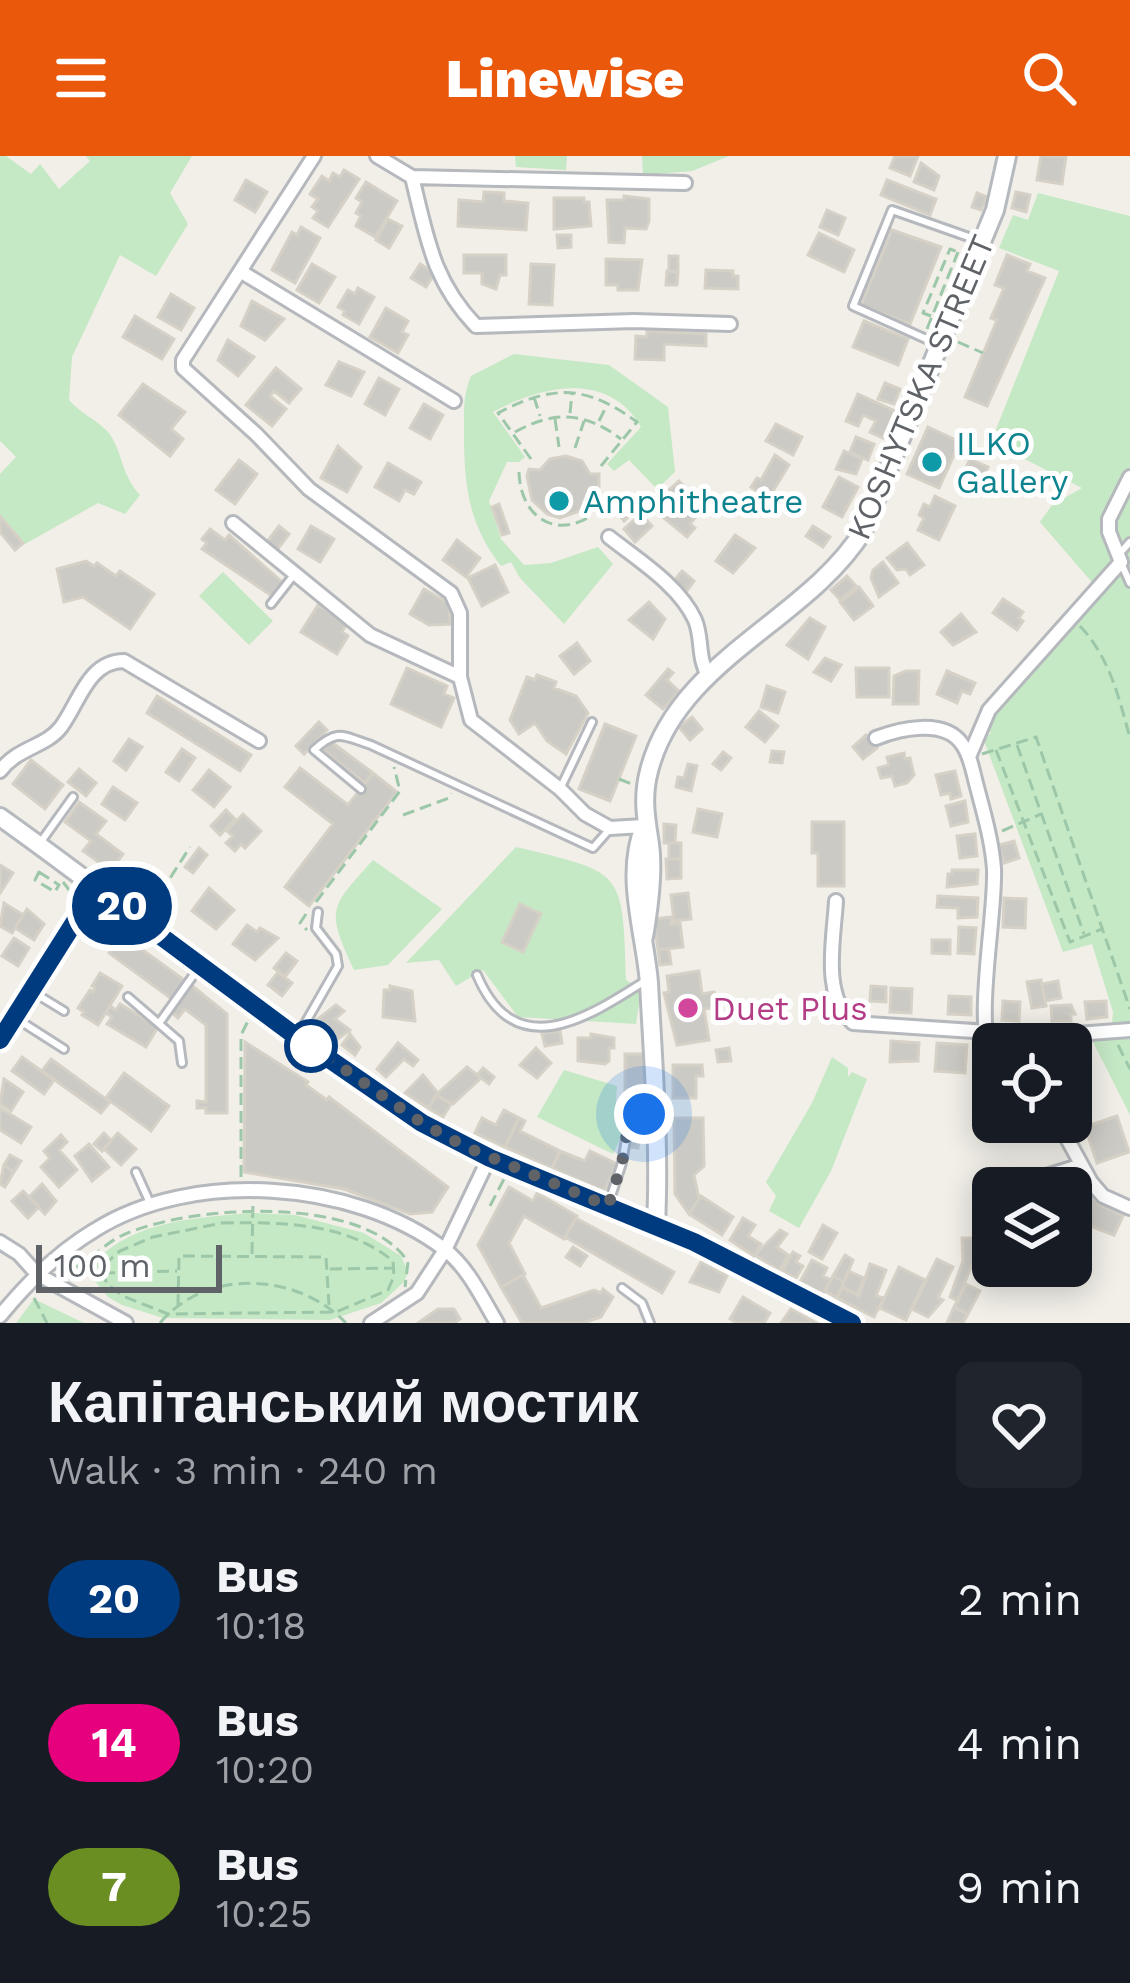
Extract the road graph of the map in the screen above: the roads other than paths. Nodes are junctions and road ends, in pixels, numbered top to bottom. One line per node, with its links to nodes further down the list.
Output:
1 (314, 156): 7 (street)
2 (377, 156): 4 (street)
3 (1007, 156): 6 (main road, KOSHYTSKA STREET)
4 (412, 177): 5 (street); 8 (street)
5 (685, 183)
6 (982, 242): 9 (main road, KOSHYTSKA STREET); 9 (lane)
7 (241, 272): 10 (street); 18 (street)
8 (730, 324)
9 (941, 340): 19 (main road, KOSHYTSKA STREET)
10 (454, 401)
11 (1130, 477): 14 (street)
12 (233, 524): 15 (street)
13 (609, 537): 19 (street)
14 (1124, 553): 16 (lane); 23 (street)
15 (295, 574): 17 (lane); 18 (street)
16 (1130, 583)
17 (271, 604)
18 (460, 677): 26 (street)
19 (709, 677): 29 (main road, KOSHYTSKA STREET)
20 (592, 722): 26 (lane)
21 (876, 738): 23 (street)
22 (259, 741): 24 (street)
23 (969, 758): 43 (street)
24 (0, 771)
25 (361, 789): 30 (lane)
26 (560, 789): 30 (street)
27 (73, 797): 31 (lane)
28 (0, 817): 31 (main road)
29 (644, 826): 30 (street); 37 (main road, KOSHYTSKA STREET)
30 (610, 828)
31 (39, 845): 32 (main road)
32 (96, 888): 35 (main road); 38 (main road)
33 (836, 901): 45 (street)
34 (318, 912): 47 (lane)
35 (201, 964): 42 (lane); 47 (main road)
36 (477, 975): 37 (lane)
37 (648, 979): 51 (main road, KOSHYTSKA STREET)
38 (30, 990): 40 (lane); 41 (main road)
39 (128, 997): 42 (lane)
40 (64, 1011)
41 (14, 1017): 48 (main road); 49 (lane)
42 (160, 1022): 50 (lane)
43 (987, 1023)
44 (1130, 1030): 46 (street)
45 (972, 1033)
46 (1092, 1033)
47 (297, 1036): 53 (main road)
48 (0, 1040)
49 (64, 1049)
50 (182, 1063)
51 (653, 1113): 58 (lane); 60 (main road, KOSHYTSKA STREET)
52 (1069, 1143): 54 (street)
53 (490, 1158): 58 (main road); 62 (street)
54 (1079, 1163): 55 (lane); 59 (street)
55 (1066, 1167)
56 (136, 1172): 57 (lane)
57 (151, 1206): 62 (street); 63 (street)
58 (608, 1206): 60 (main road)
59 (1130, 1208)
60 (656, 1224): 70 (main road)
61 (0, 1242): 63 (street)
62 (446, 1250): 67 (street); 68 (street)
63 (37, 1274): 65 (street); 66 (street)
64 (622, 1288): 69 (lane)
65 (0, 1316)
66 (126, 1323)
67 (371, 1323)
68 (497, 1323)
69 (650, 1323)
70 (852, 1323)

